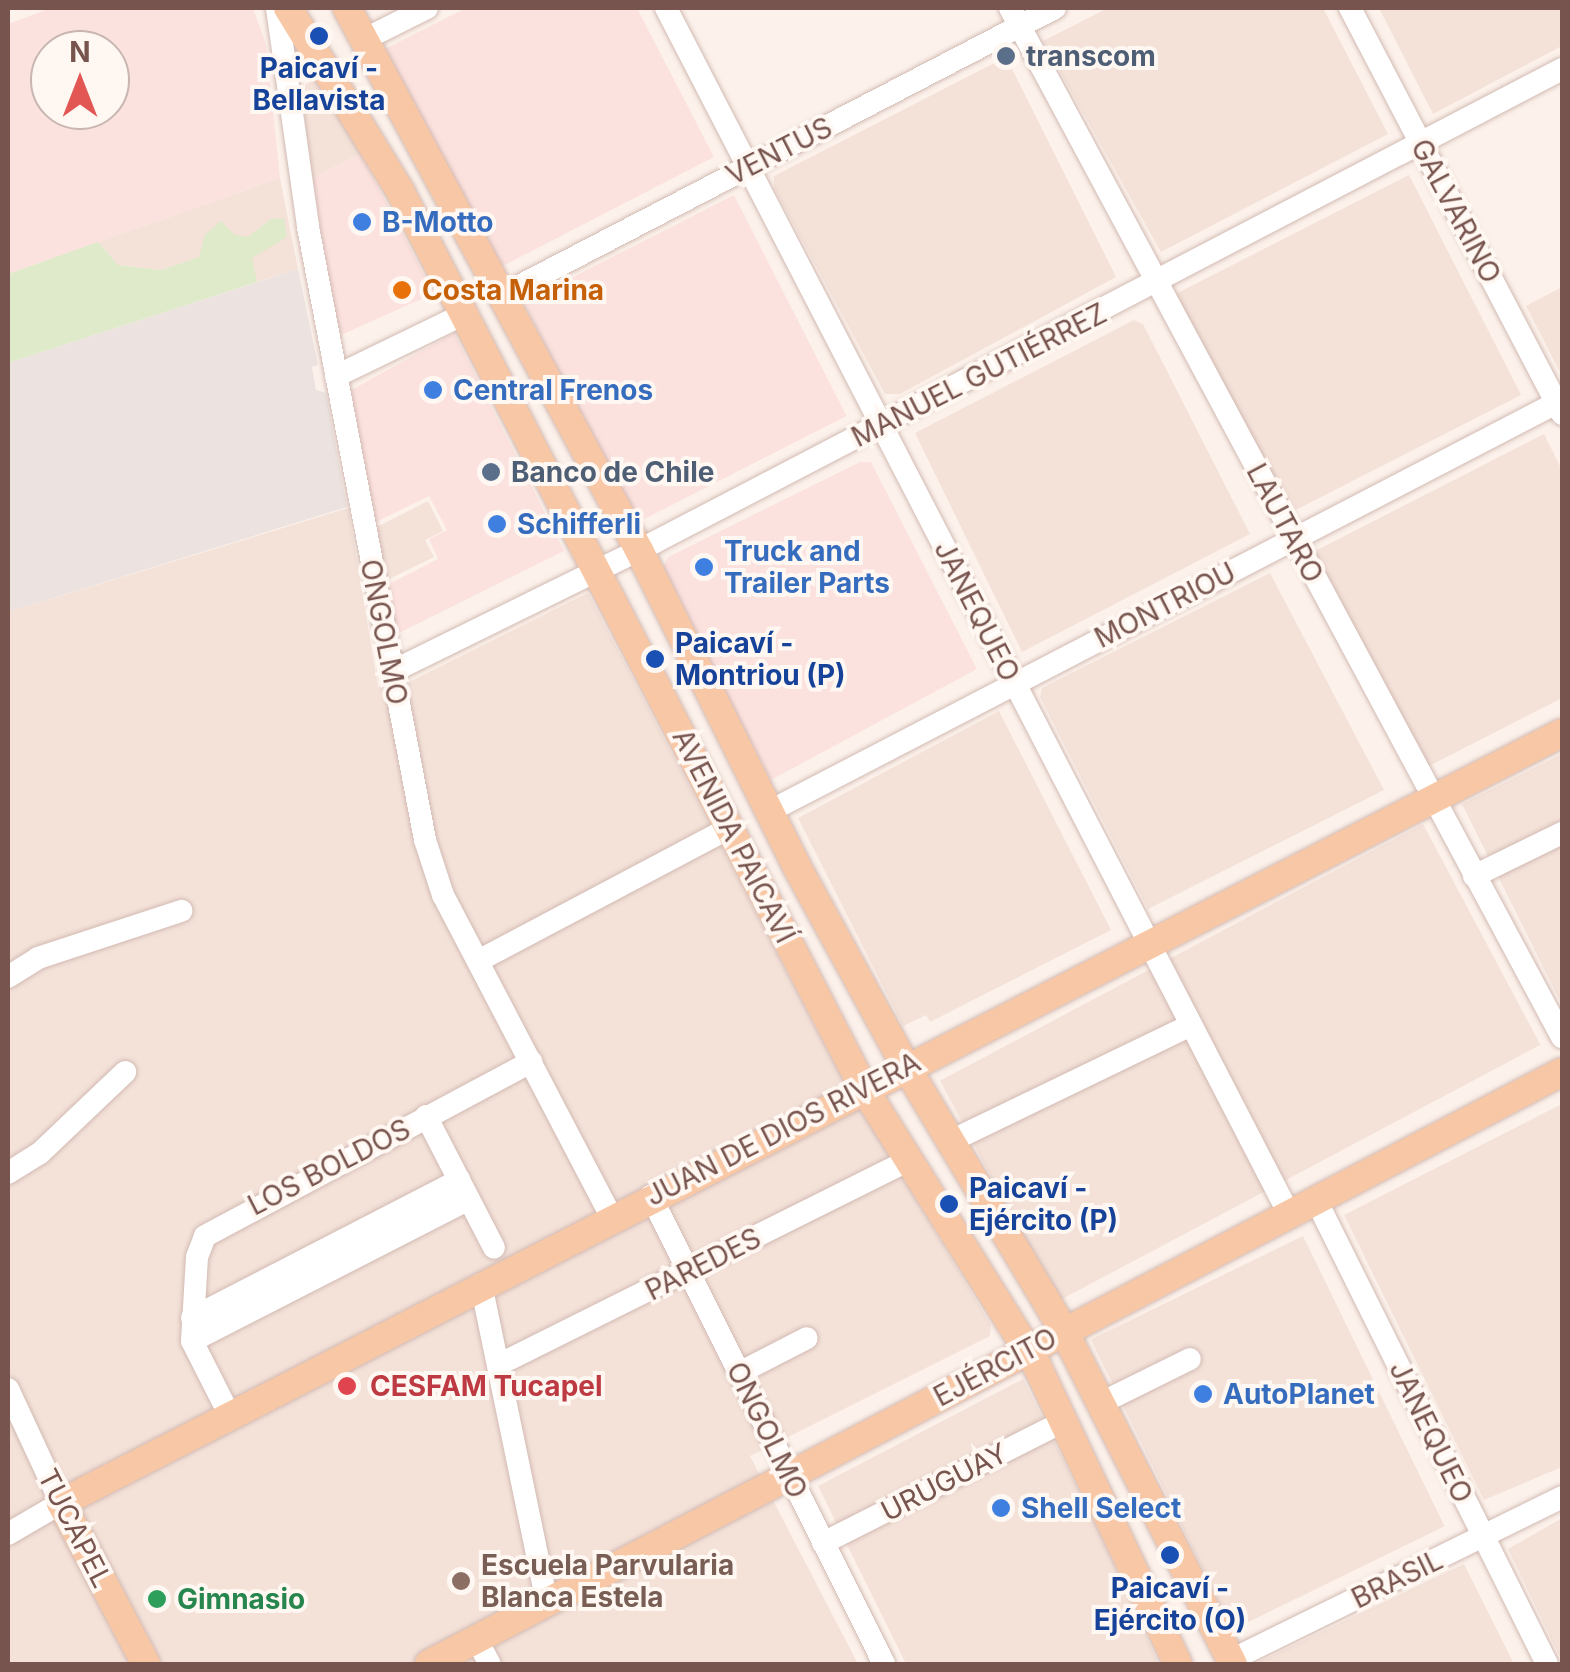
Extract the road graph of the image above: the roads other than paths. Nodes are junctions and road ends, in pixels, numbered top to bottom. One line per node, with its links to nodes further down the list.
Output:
1 (277, 8): 16 (street, ONGOLMO)
2 (288, 8): 15 (main road, AVENIDA PAICAVÍ)
3 (347, 8): 9 (main road, AVENIDA PAICAVÍ)
4 (427, 8): 9 (street)
5 (666, 8): 12 (street, JANEQUEO)
6 (1056, 8): 8 (street, VENTUS)
7 (1350, 8): 11 (street, GALVARINO)
8 (1014, 17): 12 (street, VENTUS); 13 (street, LAUTARO)
9 (367, 38): 14 (main road, AVENIDA PAICAVÍ)
10 (1562, 69): 11 (street, MANUEL GUTIÉRREZ)
11 (1421, 144): 13 (street, MANUEL GUTIÉRREZ); 17 (street, GALVARINO)
12 (748, 167): 14 (street, VENTUS); 18 (street, JANEQUEO)
13 (1157, 284): 18 (street, MANUEL GUTIÉRREZ); 19 (street, LAUTARO)
14 (502, 295): 20 (main road, AVENIDA PAICAVÍ)
15 (464, 314): 16 (street); 21 (main road, AVENIDA PAICAVÍ)
16 (336, 376): 22 (street, ONGOLMO)
17 (1561, 405): 19 (street, MONTRIOU)
18 (881, 426): 20 (street, MANUEL GUTIÉRREZ); 23 (street, JANEQUEO)
19 (1293, 539): 23 (street, MONTRIOU); 25 (street, LAUTARO)
20 (639, 550): 21 (street, MANUEL GUTIÉRREZ); 26 (main road, AVENIDA PAICAVÍ)
21 (595, 572): 22 (street, MANUEL GUTIÉRREZ); 27 (main road, AVENIDA PAICAVÍ)
22 (391, 672): 32 (street, ONGOLMO)
23 (1014, 682): 26 (street, MONTRIOU); 31 (street, JANEQUEO)
24 (1562, 734): 25 (main road, JUAN DE DIOS RIVERA)
25 (1432, 799): 29 (street, LAUTARO); 31 (main road, JUAN DE DIOS RIVERA)
26 (768, 812): 37 (main road, AVENIDA PAICAVÍ)
27 (731, 827): 32 (street); 40 (main road, AVENIDA PAICAVÍ)
28 (1562, 832): 29 (street)
29 (1474, 876): 35 (street, LAUTARO)
30 (181, 911): 33 (street)
31 (1148, 943): 34 (street, JANEQUEO); 37 (main road, JUAN DE DIOS RIVERA)
32 (478, 961): 36 (street, ONGOLMO)
33 (8, 977)
34 (1191, 1025): 42 (street); 48 (street, JANEQUEO)
35 (1562, 1037)
36 (530, 1062): 41 (street, LOS BOLDOS); 49 (street, ONGOLMO)
37 (905, 1066): 40 (main road, JUAN DE DIOS RIVERA); 42 (main road, AVENIDA PAICAVÍ)
38 (125, 1072): 44 (street)
39 (1562, 1072): 47 (main road, EJÉRCITO)
40 (863, 1087): 43 (main road, AVENIDA PAICAVÍ); 46 (main road, JUAN DE DIOS RIVERA)
41 (426, 1116): 45 (street); 53 (street, LOS BOLDOS)
42 (953, 1140): 54 (main road, AVENIDA PAICAVÍ)
43 (908, 1161): 51 (street, PAREDES); 56 (main road, AVENIDA PAICAVÍ)
44 (8, 1173)
45 (464, 1189): 50 (street); 53 (street)
46 (651, 1196): 49 (main road, JUAN DE DIOS RIVERA); 51 (street, ONGOLMO)
47 (1316, 1200): 48 (main road, EJÉRCITO); 68 (street, JANEQUEO)
48 (1289, 1214): 54 (main road, EJÉRCITO)
49 (611, 1217): 52 (main road, JUAN DE DIOS RIVERA)
50 (494, 1248)
51 (688, 1272): 58 (street, PAREDES); 59 (street, ONGOLMO)
52 (481, 1284): 58 (street); 62 (main road, JUAN DE DIOS RIVERA)
53 (192, 1330): 62 (street)
54 (1064, 1331): 56 (main road, EJÉRCITO); 61 (main road, AVENIDA PAICAVÍ)
55 (808, 1338): 59 (street)
56 (1028, 1350): 63 (main road, AVENIDA PAICAVÍ); 64 (main road, EJÉRCITO)
57 (1190, 1359): 61 (street)
58 (498, 1365): 70 (street)
59 (738, 1373): 64 (street, ONGOLMO)
60 (8, 1389): 66 (street, TUCAPEL)
61 (1101, 1403): 72 (main road, AVENIDA PAICAVÍ)
62 (230, 1416): 66 (main road, JUAN DE DIOS RIVERA)
63 (1064, 1421): 69 (street, URUGUAY); 76 (main road, AVENIDA PAICAVÍ)
64 (790, 1475): 69 (street, ONGOLMO); 70 (main road, EJÉRCITO)
65 (1562, 1497): 68 (street, BRASIL)
66 (61, 1503): 67 (street, JUAN DE DIOS RIVERA); 73 (main road, TUCAPEL)
67 (8, 1534)
68 (1483, 1536): 72 (street, BRASIL); 77 (street, JANEQUEO)
69 (824, 1543): 75 (street, ONGOLMO)
70 (547, 1603): 71 (main road, EJÉRCITO)
71 (483, 1652): 74 (main road, EJÉRCITO)
72 (1239, 1661)
73 (146, 1664)
74 (429, 1664)
75 (884, 1664)
76 (1178, 1664)
77 (1546, 1664)

